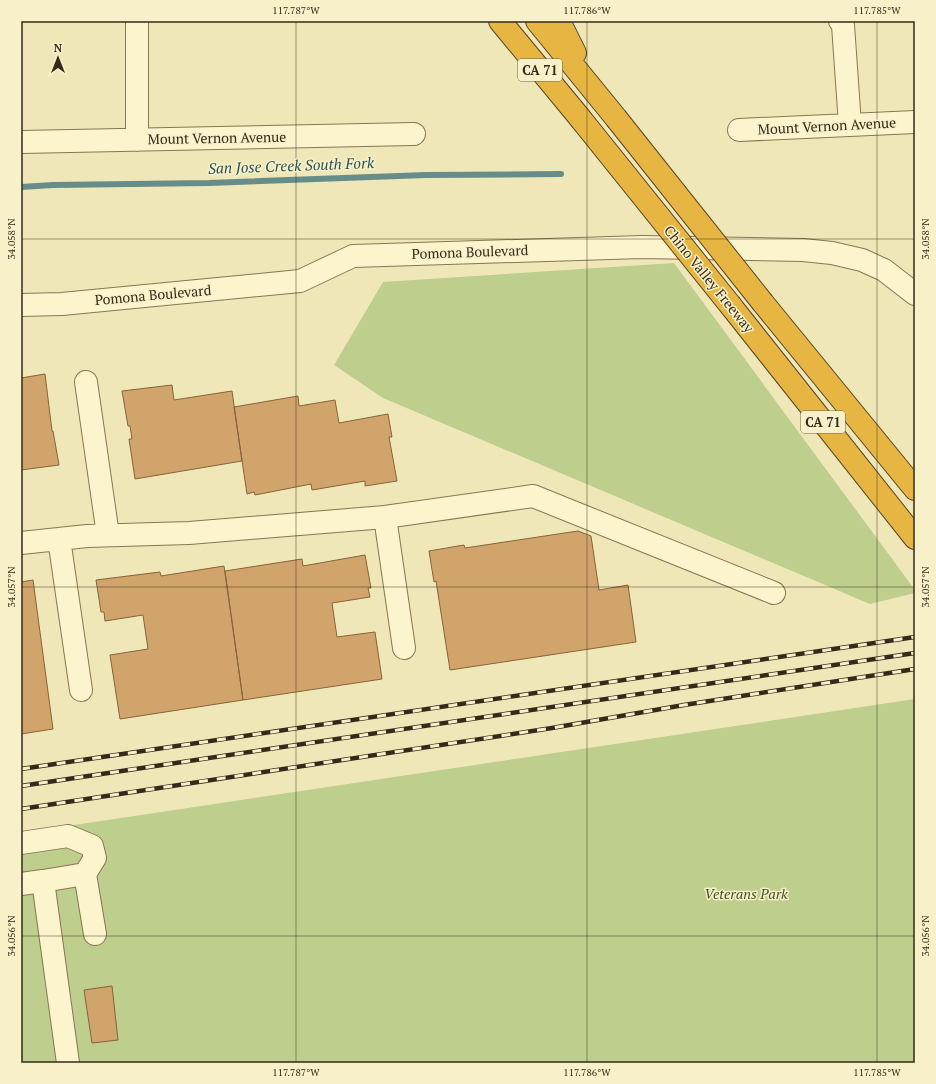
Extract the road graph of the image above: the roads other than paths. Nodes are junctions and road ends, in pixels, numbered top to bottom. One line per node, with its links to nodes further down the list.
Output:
1 (137, 21): 11 (street)
2 (500, 21): 19 (highway, Chino Valley Freeway / CA 71, bridge)
3 (537, 21): 6 (highway, Chino Valley Freeway / CA 71)
4 (559, 21): 6 (highway)
5 (840, 21): 8 (street)
6 (592, 86): 16 (highway, Chino Valley Freeway / CA 71, bridge)
7 (915, 122): 8 (street, Mount Vernon Avenue)
8 (850, 125): 9 (street, Mount Vernon Avenue)
9 (739, 130)
10 (414, 134): 11 (street, Mount Vernon Avenue)
11 (138, 140): 12 (street, Mount Vernon Avenue)
12 (21, 142)
13 (915, 294): 14 (street, Pomona Boulevard)
14 (21, 305)
15 (86, 382): 18 (street)
16 (915, 489)
17 (385, 516): 18 (street); 22 (street); 23 (street)
18 (108, 535): 20 (street)
19 (915, 538)
20 (59, 539): 21 (street); 24 (street)
21 (21, 543)
22 (774, 593)
23 (404, 648)
24 (81, 690)
25 (21, 843): 26 (street)
26 (85, 874): 27 (street); 29 (street)
27 (43, 881): 28 (street); 30 (street)
28 (21, 884)
29 (95, 934)
30 (68, 1063)

